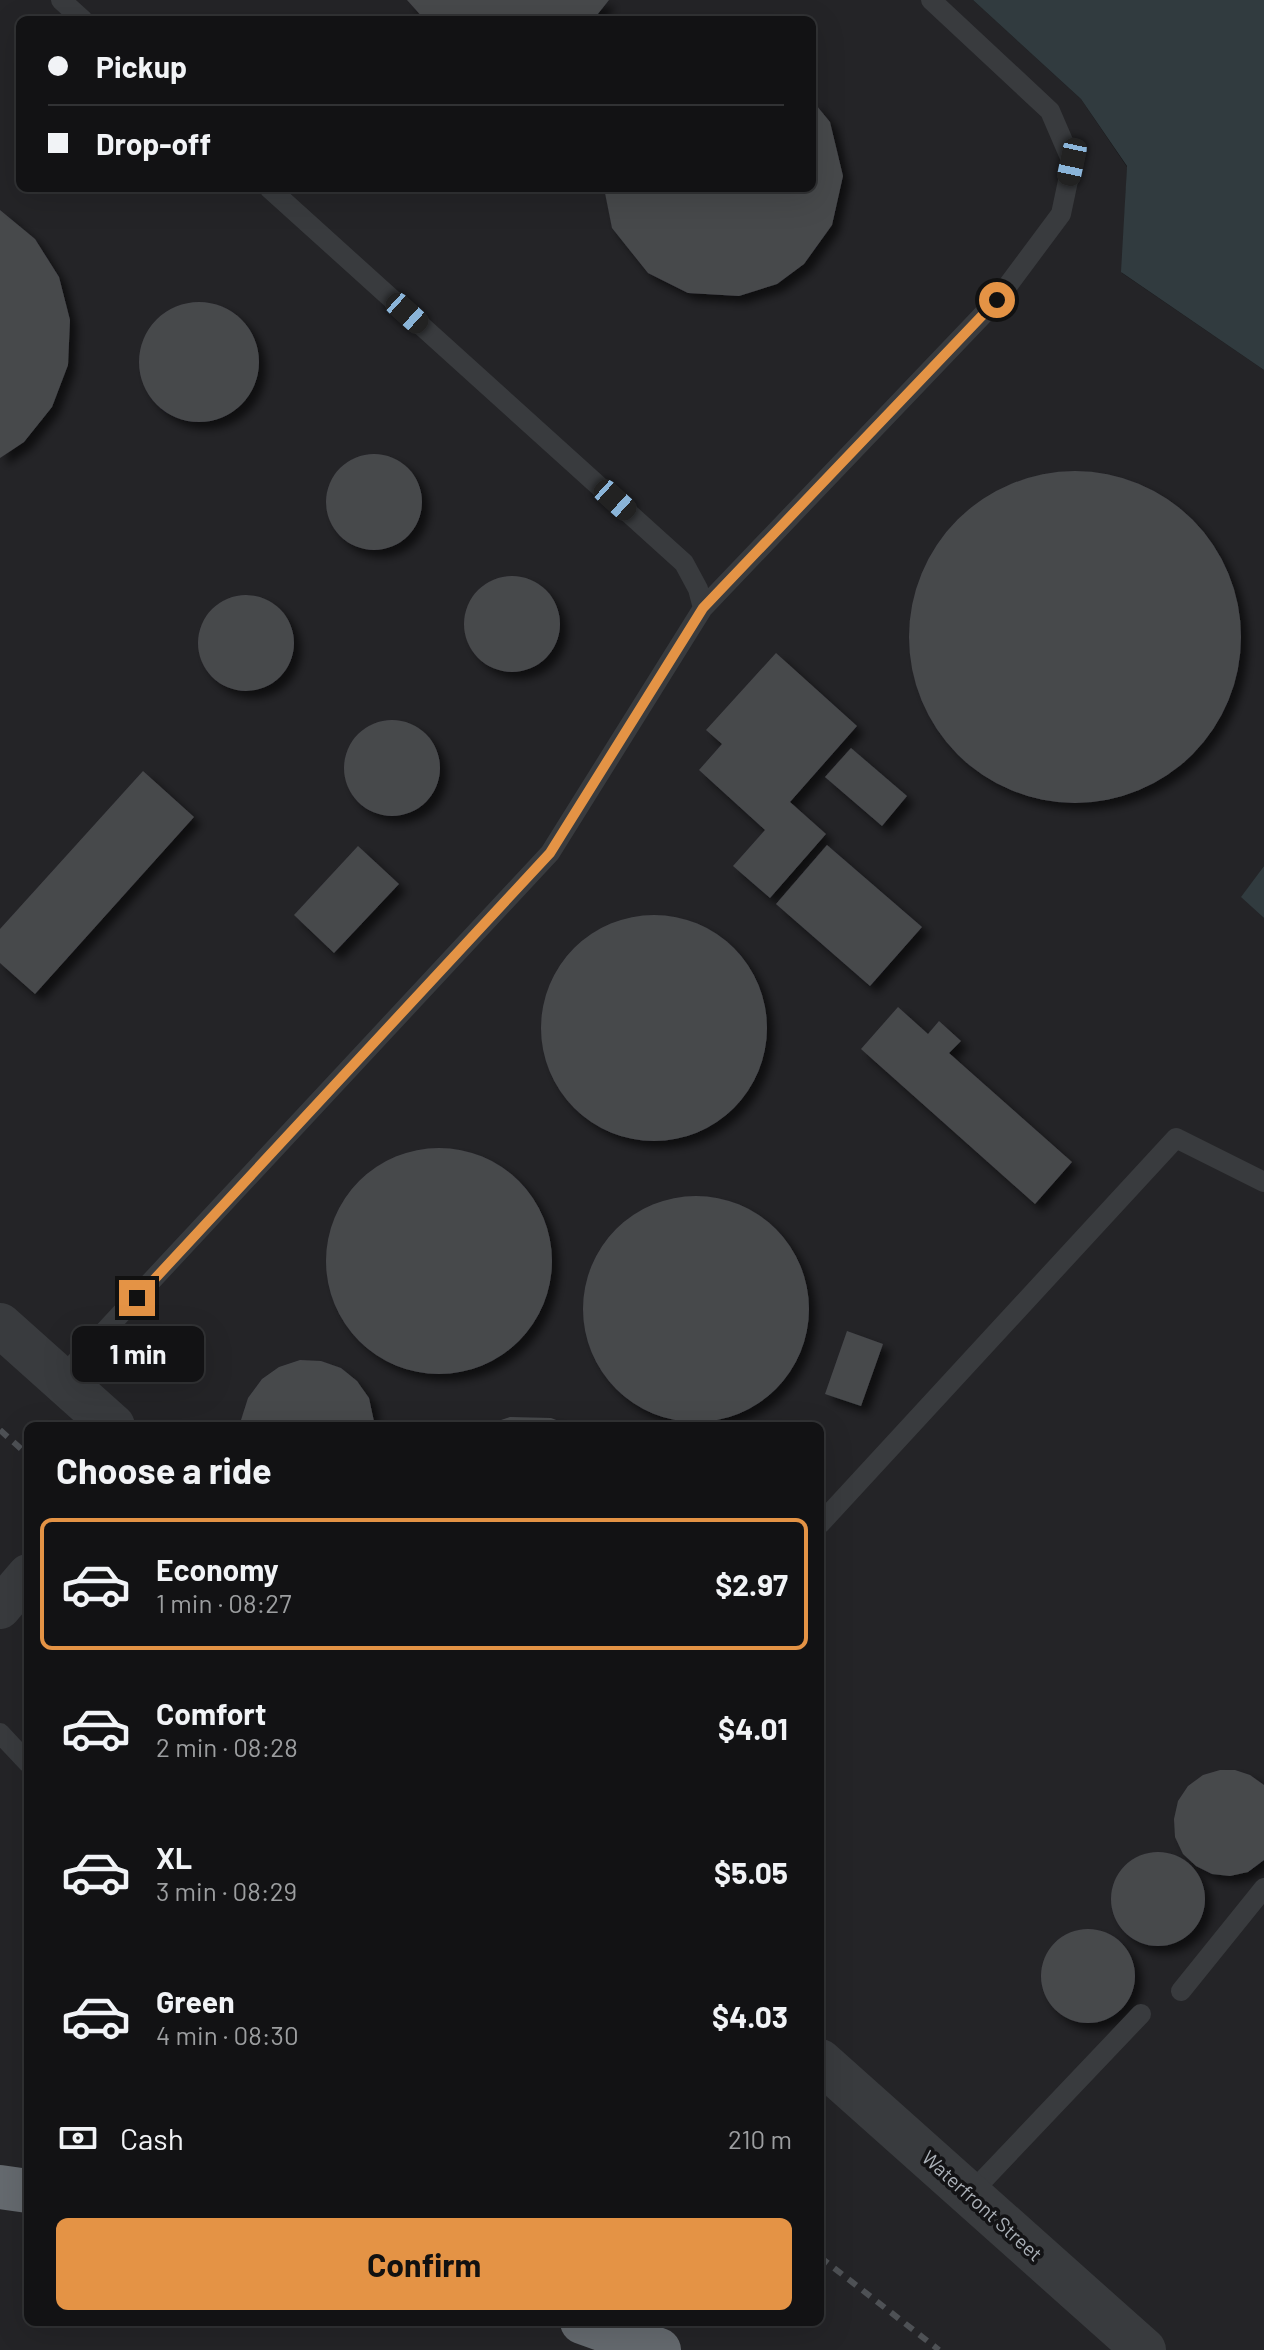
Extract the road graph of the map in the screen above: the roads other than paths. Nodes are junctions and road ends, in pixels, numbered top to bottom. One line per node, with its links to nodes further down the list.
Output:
1 (61, 0): 3 (lane)
2 (931, 0): 5 (lane)
3 (79, 16)
4 (273, 192): 5 (lane)
5 (703, 608): 8 (lane)
6 (1264, 1182): 10 (lane)
7 (0, 1325): 8 (street)
8 (60, 1379): 9 (street)
9 (108, 1422)
10 (824, 1520)
11 (24, 1580): 12 (street)
12 (0, 1608)
13 (0, 1733): 14 (lane)
14 (24, 1759)
15 (1264, 1888): 16 (lane)
16 (1181, 1991)
17 (1141, 2014): 21 (lane)
18 (824, 2065): 21 (street, Waterfront Street)
19 (0, 2187): 20 (highway)
20 (24, 2190)
21 (969, 2195): 24 (street, Waterfront Street)
22 (593, 2326): 23 (highway)
23 (659, 2350)
24 (1144, 2350)

